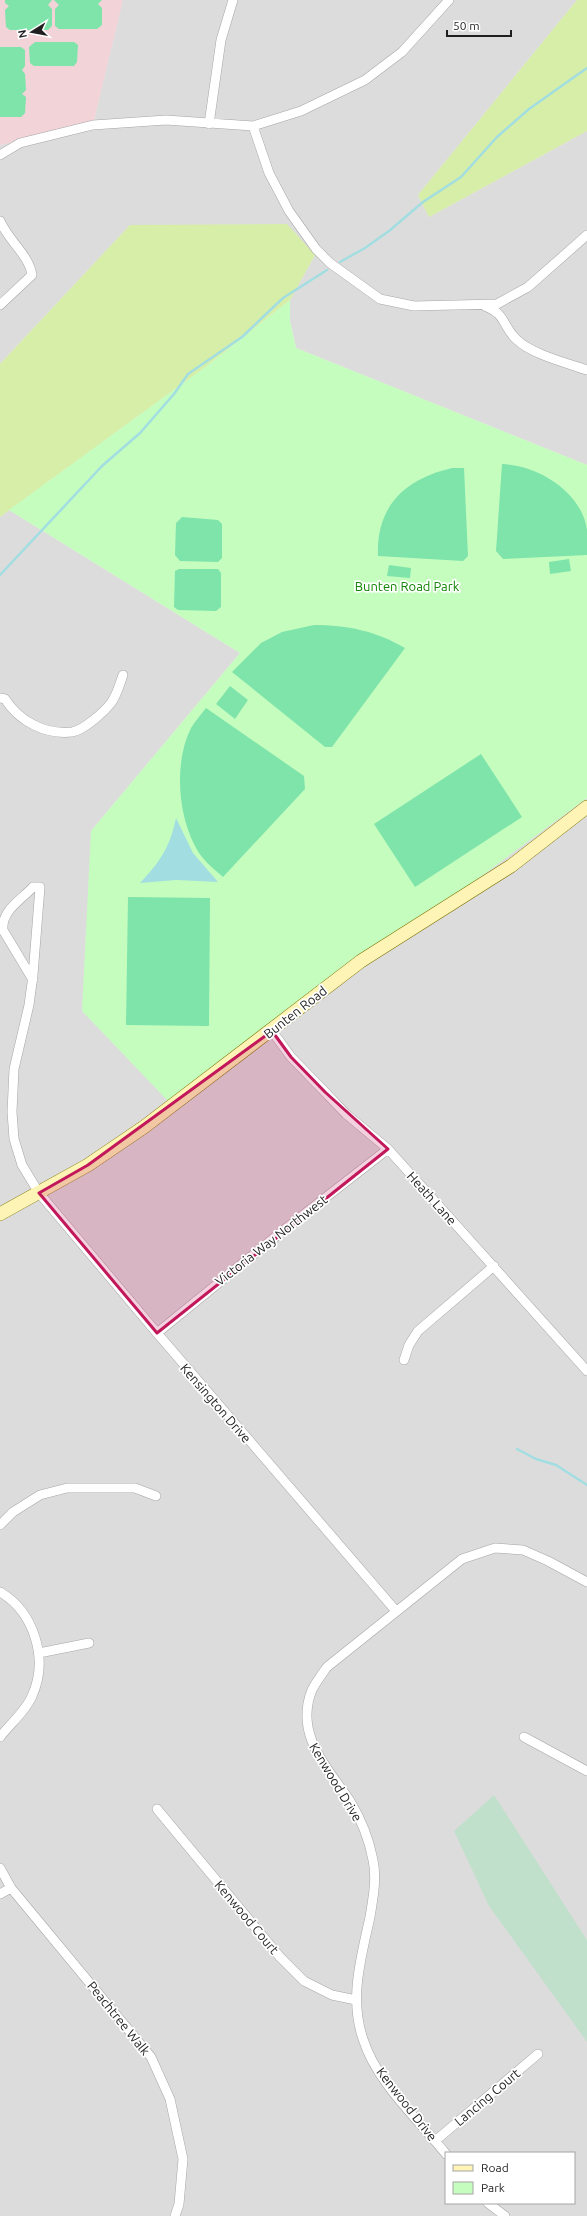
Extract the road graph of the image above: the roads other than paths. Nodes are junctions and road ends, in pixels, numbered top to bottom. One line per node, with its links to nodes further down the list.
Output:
1 (234, 0): 3 (street)
2 (449, 0): 4 (street)
3 (209, 124): 4 (street); 5 (street)
4 (253, 126): 8 (street)
5 (0, 155)
6 (0, 221): 9 (street)
7 (587, 235): 8 (street)
8 (480, 304): 10 (street)
9 (0, 305)
10 (587, 370)
11 (123, 674): 12 (street)
12 (0, 698)
13 (587, 807): 15 (street, Bunten Road)
14 (33, 980): 14 (street, Kensington Drive); 17 (street, Kensington Drive)
15 (272, 1031): 16 (street, Heath Lane); 17 (street, Bunten Road)
16 (388, 1149): 19 (street, Heath Lane); 20 (street, Victoria Way Northwest)
17 (39, 1193): 18 (street, Bunten Road); 20 (street, Kensington Drive)
18 (0, 1214)
19 (494, 1266): 21 (street); 22 (street, Heath Lane)
20 (157, 1333): 27 (street, Kensington Drive)
21 (404, 1360)
22 (587, 1371)
23 (156, 1496): 24 (street)
24 (0, 1525)
25 (587, 1582): 27 (street, Kenwood Drive)
26 (0, 1592): 29 (street)
27 (396, 1611): 37 (street, Kenwood Drive)
28 (89, 1643): 29 (street)
29 (39, 1653): 30 (street)
30 (0, 1737)
31 (524, 1737): 32 (street)
32 (587, 1771)
33 (157, 1809): 37 (street, Kenwood Court)
34 (0, 1868): 35 (street, Peachtree Walk)
35 (11, 1888): 36 (street); 42 (street, Peachtree Walk)
36 (0, 1894)
37 (356, 2000): 39 (street, Kenwood Drive)
38 (538, 2054): 39 (street, Lancing Court)
39 (435, 2141): 40 (street, Kenwood Drive)
40 (445, 2153)
41 (489, 2204): 43 (street)
42 (175, 2216)
43 (505, 2216)

